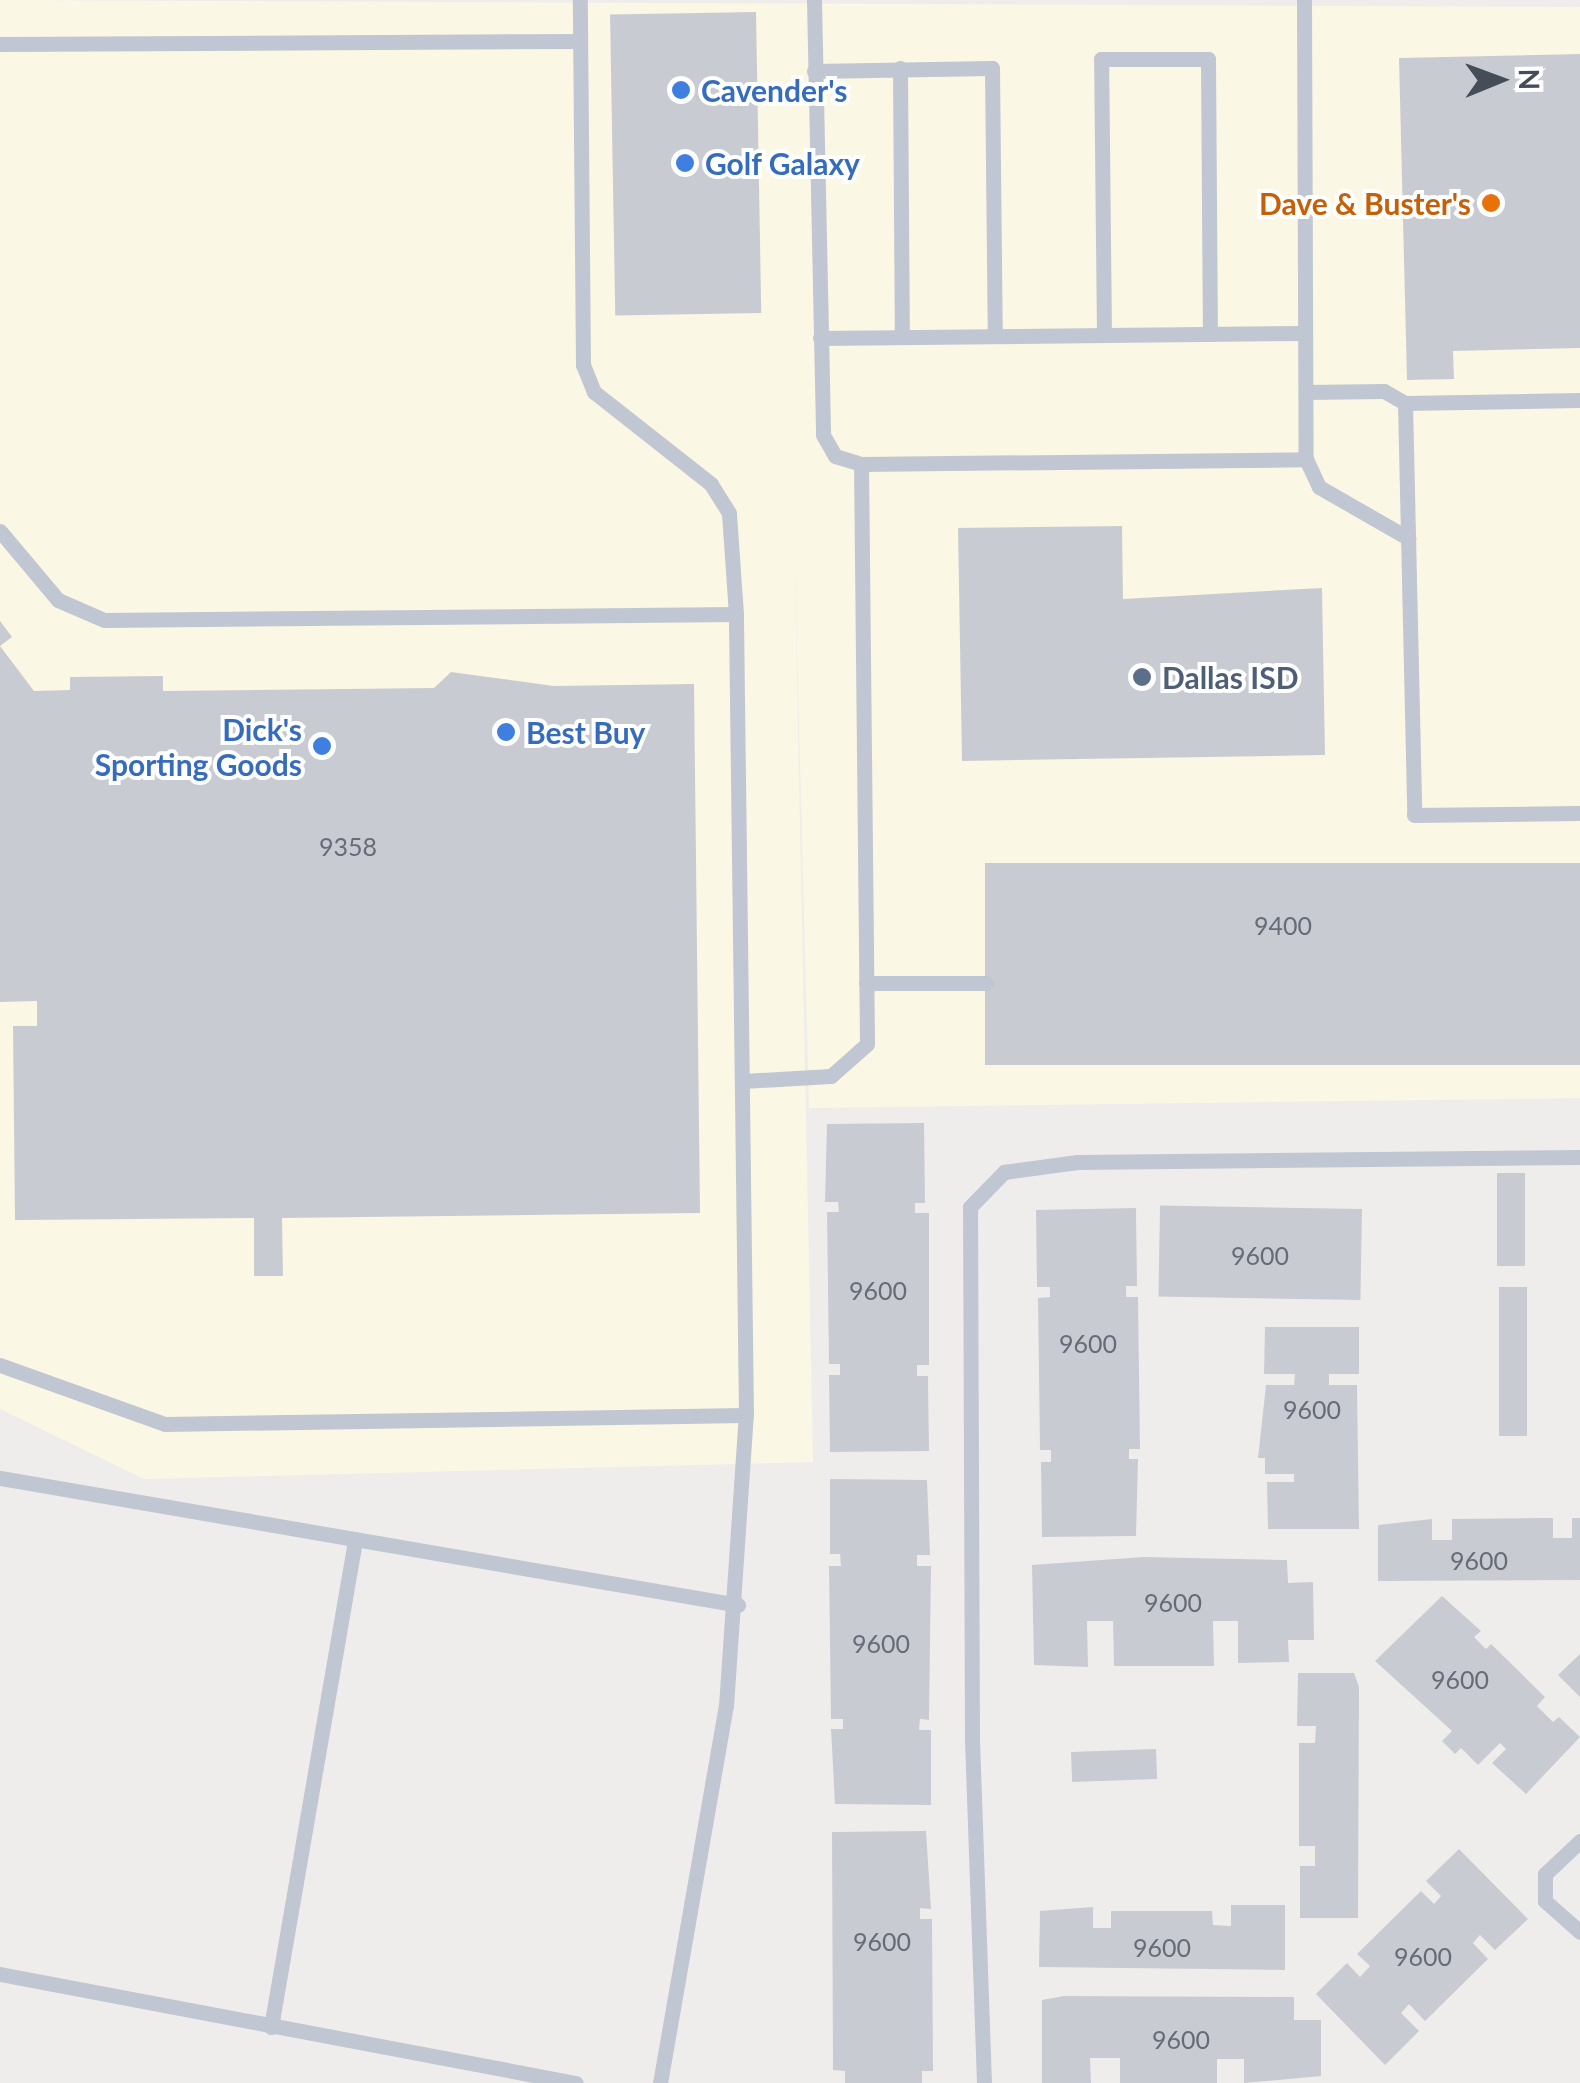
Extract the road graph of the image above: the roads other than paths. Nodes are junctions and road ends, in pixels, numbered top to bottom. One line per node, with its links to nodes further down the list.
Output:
1 (580, 0): 4 (lane)
2 (814, 0): 7 (lane)
3 (1304, 0): 8 (lane)
4 (580, 41): 5 (lane); 21 (lane)
5 (0, 44)
6 (900, 68): 7 (lane); 11 (lane); 12 (lane)
7 (814, 71): 13 (lane)
8 (1305, 333): 9 (lane); 14 (lane)
9 (1210, 334): 10 (lane); 10 (lane)
10 (1104, 335): 11 (lane)
11 (995, 336): 12 (lane)
12 (902, 337): 13 (lane)
13 (820, 338): 18 (lane)
14 (1306, 392): 16 (lane); 17 (lane)
15 (1580, 400): 16 (lane)
16 (1405, 404): 20 (lane)
17 (1306, 460): 18 (lane); 20 (lane)
18 (861, 464): 24 (lane)
19 (0, 531): 21 (lane)
20 (1408, 538): 22 (lane)
21 (736, 614): 25 (lane)
22 (1580, 813)
23 (986, 983): 24 (lane)
24 (866, 984): 25 (lane)
25 (743, 1080): 28 (lane)
26 (1580, 1158): 38 (lane)
27 (0, 1365): 28 (lane)
28 (746, 1415): 31 (lane)
29 (0, 1478): 30 (lane)
30 (355, 1539): 31 (lane); 35 (lane)
31 (738, 1606): 37 (lane)
32 (1580, 1841): 33 (lane)
33 (1580, 1932)
34 (0, 1974): 35 (lane)
35 (271, 2027): 36 (lane)
36 (576, 2083)
37 (660, 2083)
38 (984, 2083)

